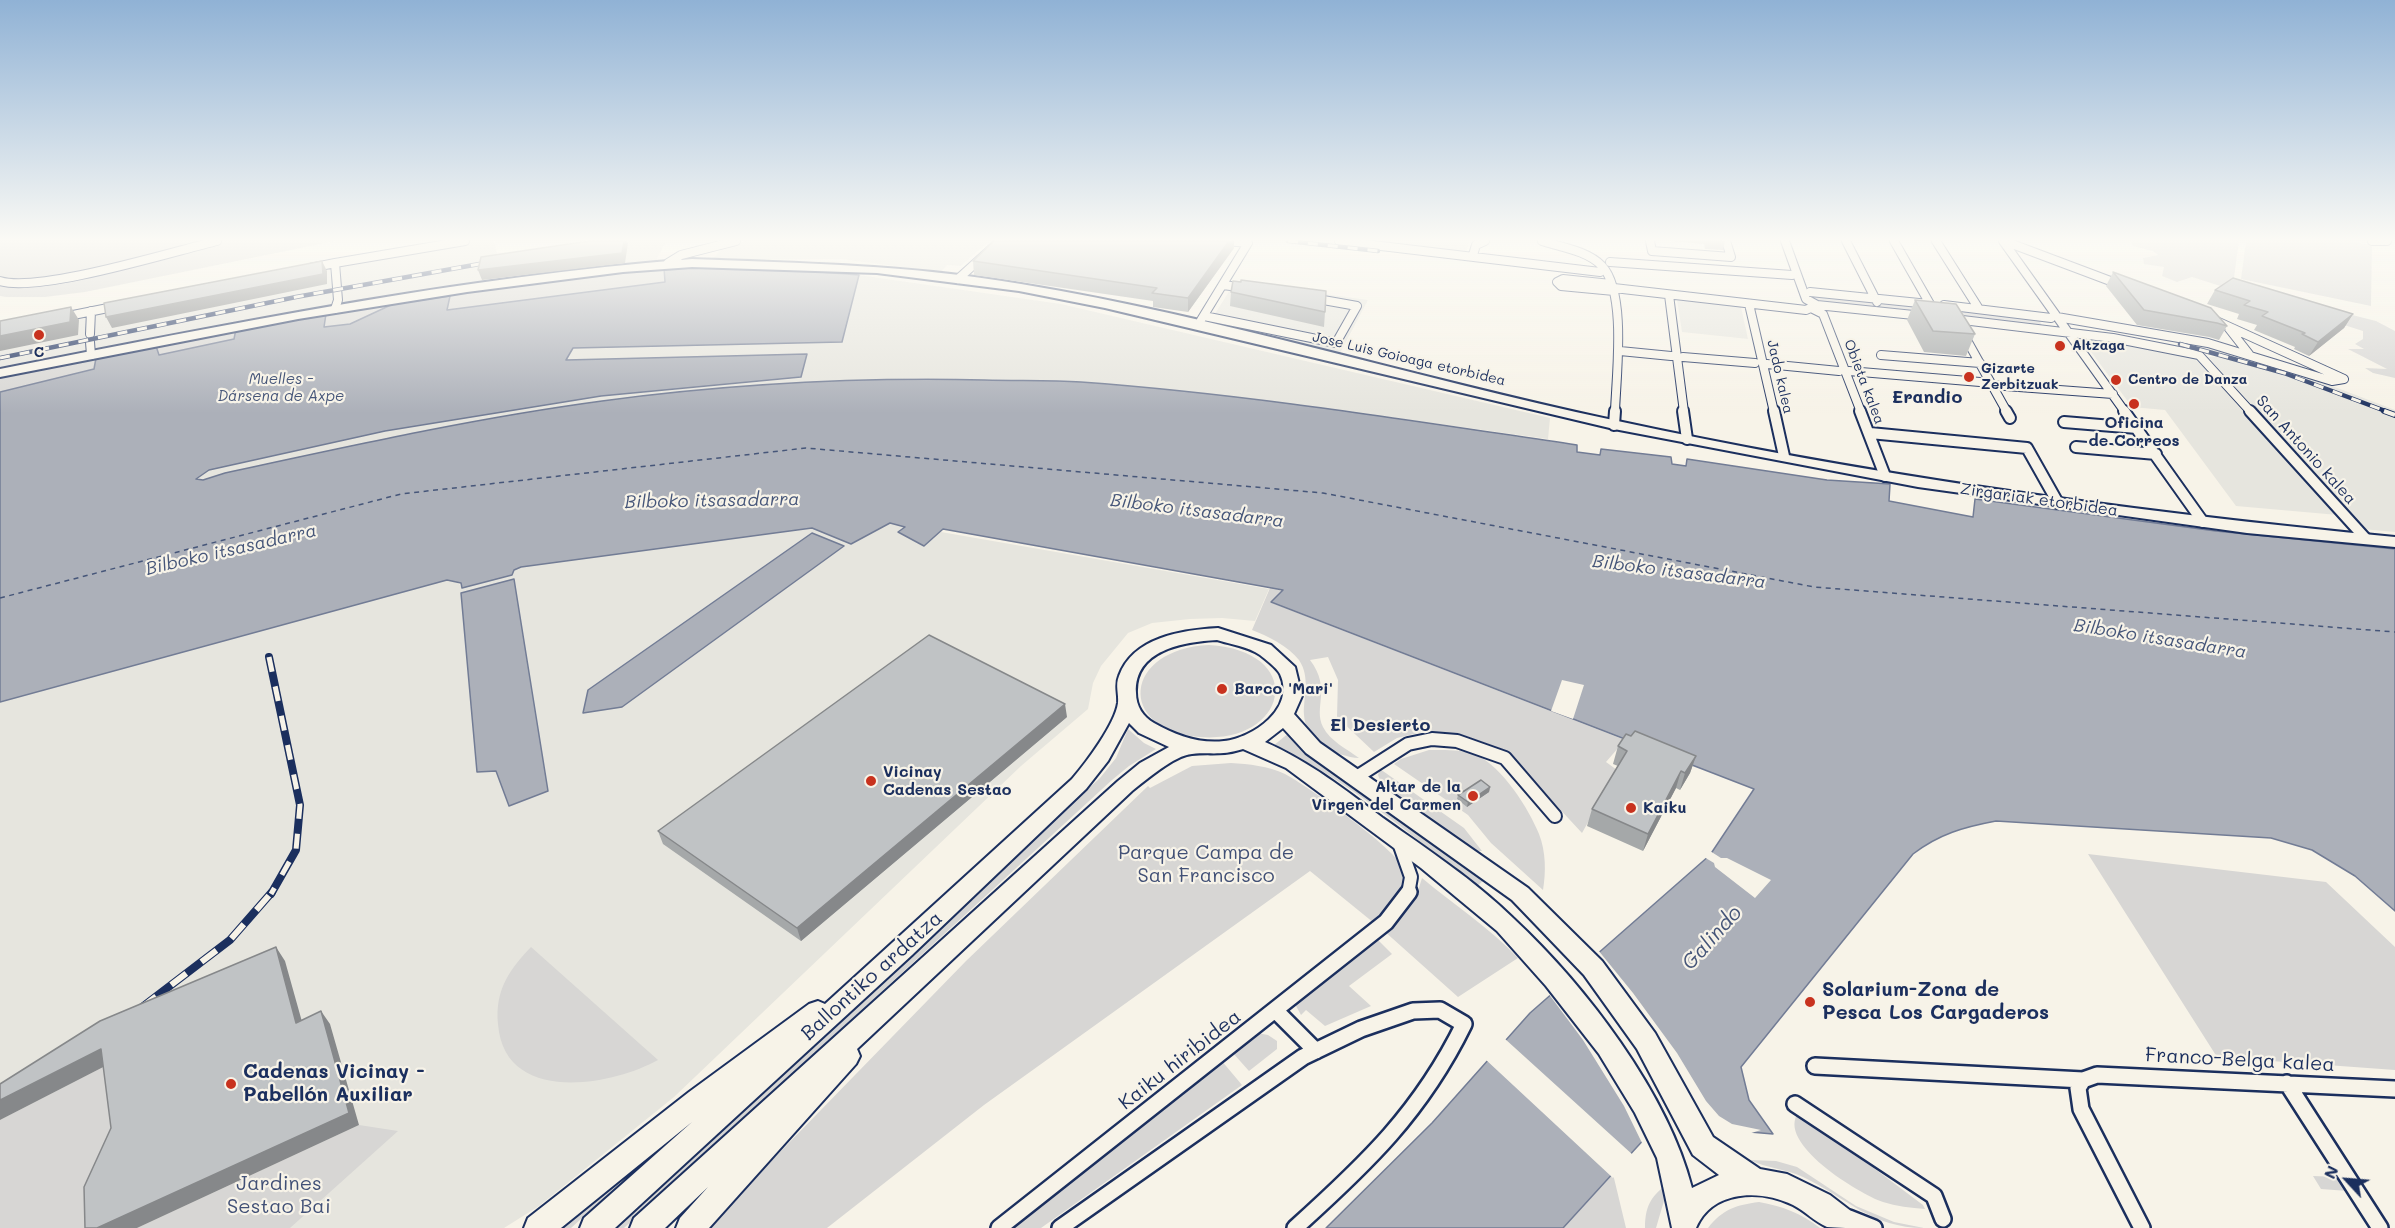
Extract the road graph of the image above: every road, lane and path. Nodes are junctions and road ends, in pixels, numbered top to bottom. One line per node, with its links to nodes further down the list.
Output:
1 (338, 298): 20 (street)
2 (410, 298): 20 (main road)
3 (1084, 298): 31 (main road, Jose Luis Goioaga etorbidea)
4 (1214, 298): 31 (street)
5 (1312, 298): 31 (street, Jose Luis Goioaga etorbidea)
6 (1614, 298): 51 (street)
7 (1670, 298): 54 (street)
8 (1699, 298): 16 (street)
9 (1807, 298): 18 (street, Obieta kalea)
10 (1875, 298): 21 (street)
11 (1878, 298): 17 (street)
12 (1927, 298): 17 (street)
13 (1972, 298): 22 (street)
14 (2041, 298): 26 (street)
15 (124, 304): 23 (street)
16 (1749, 304): 18 (street); 57 (street, Jado kalea)
17 (1930, 304): 19 (street)
18 (1814, 307): 25 (street); 53 (street, Obieta kalea)
19 (1967, 308): 22 (street); 30 (street)
20 (335, 309): 34 (main road)
21 (1880, 309)
22 (1979, 309): 26 (street)
23 (91, 311): 27 (street); 34 (street)
24 (2206, 316): 32 (street)
25 (1935, 317)
26 (2054, 317): 33 (street); 36 (street)
27 (57, 318)
28 (1945, 318): 29 (street)
29 (1955, 319): 33 (street); 41 (street)
30 (1973, 319)
31 (1201, 321): 51 (main road, Jose Luis Goioaga etorbidea)
32 (2224, 323): 36 (street); 36 (street)
33 (2067, 331): 48 (street); 61 (street, San Antonio kalea)
34 (91, 344): 45 (main road)
35 (1620, 351): 38 (street)
36 (2249, 354)
37 (1881, 355): 41 (street)
38 (1671, 356)
39 (1683, 357): 40 (street)
40 (1755, 363)
41 (1980, 363): 47 (street)
42 (1767, 364): 43 (street)
43 (1839, 371)
44 (1849, 371): 46 (street)
45 (0, 373)
46 (1980, 382)
47 (1992, 385): 48 (street); 49 (street)
48 (2113, 394): 52 (street)
49 (2010, 418)
50 (2064, 422): 52 (street)
51 (1614, 424): 54 (main road, Jose Luis Goioaga etorbidea)
52 (2137, 428): 56 (street)
53 (1870, 433): 58 (street, Obieta kalea); 59 (street)
54 (1686, 439): 57 (main road, Zirgariak etorbidea)
55 (2076, 447): 56 (street)
56 (2156, 454): 60 (street)
57 (1784, 456): 58 (main road, Zirgariak etorbidea)
58 (1884, 474): 59 (main road, Zirgariak etorbidea)
59 (2058, 503): 60 (main road, Zirgariak etorbidea)
60 (2203, 522): 61 (main road, Zirgariak etorbidea)
61 (2366, 539): 62 (main road, Zirgariak etorbidea)
62 (2395, 542)
63 (1127, 705): 64 (main road, Ballontiko ardatza); 66 (main road, Ballontiko ardatza); 70 (main road, Ballontiko ardatza)
64 (1285, 717): 65 (main road, Ballontiko ardatza); 67 (main road)
65 (1247, 743): 66 (main road, Ballontiko ardatza); 69 (main road)
66 (1187, 747): 71 (main road, Ballontiko ardatza)
67 (1355, 778): 68 (street); 79 (main road)
68 (1555, 816)
69 (1396, 838): 72 (street, Kaiku hiribidea); 82 (main road)
70 (904, 948): 83 (main road); 84 (main road, Ballontiko ardatza)
71 (926, 969): 85 (main road, Ballontiko ardatza); 86 (main road, Ballontiko ardatza)
72 (1276, 1011): 73 (street); 87 (street, Kaiku hiribidea)
73 (1316, 1051): 88 (street); 89 (street)
74 (1815, 1066): 75 (street, Franco-Belga kalea)
75 (2083, 1080): 76 (street, Franco-Belga kalea); 91 (street)
76 (2287, 1083): 77 (street, Franco-Belga kalea); 92 (street)
77 (2395, 1089)
78 (1796, 1104): 81 (street)
79 (1755, 1181): 80 (main road); 82 (main road)
80 (1840, 1219): 90 (street)
81 (1943, 1220)
82 (1684, 1223)
83 (538, 1228)
84 (594, 1228)
85 (644, 1228)
86 (690, 1228)
87 (999, 1228)
88 (1060, 1228)
89 (1295, 1228)
90 (1874, 1228)
91 (2142, 1228)
92 (2380, 1228)

